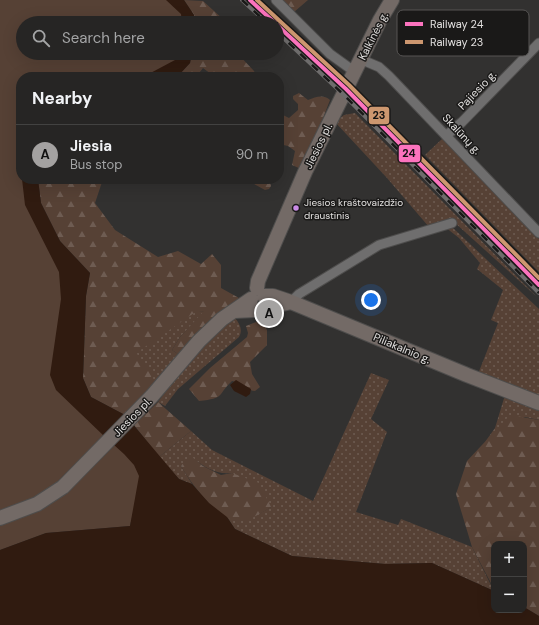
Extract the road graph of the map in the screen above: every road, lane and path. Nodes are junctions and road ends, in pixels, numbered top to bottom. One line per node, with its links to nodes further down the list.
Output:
1 (276, 0): 7 (street)
2 (392, 0): 6 (main road, Kalkinės g.)
3 (539, 43): 4 (street, Pajiesio g.)
4 (529, 53)
5 (526, 56): 8 (street, Pajiesio g.)
6 (360, 59): 7 (main road, Kalkinės g.); 8 (street, Skalūnų g.)
7 (354, 72): 11 (main road, Jiesios pl.)
8 (447, 135): 10 (street, Skalūnų g.)
9 (452, 223): 12 (street)
10 (539, 233)
11 (257, 294): 12 (main road, Piliakalnio g.); 13 (main road, Jiesios pl.)
12 (291, 302): 13 (main road); 14 (main road, Piliakalnio g.)
13 (233, 311): 15 (main road, Jiesios pl.)
14 (539, 403)
15 (0, 518)

